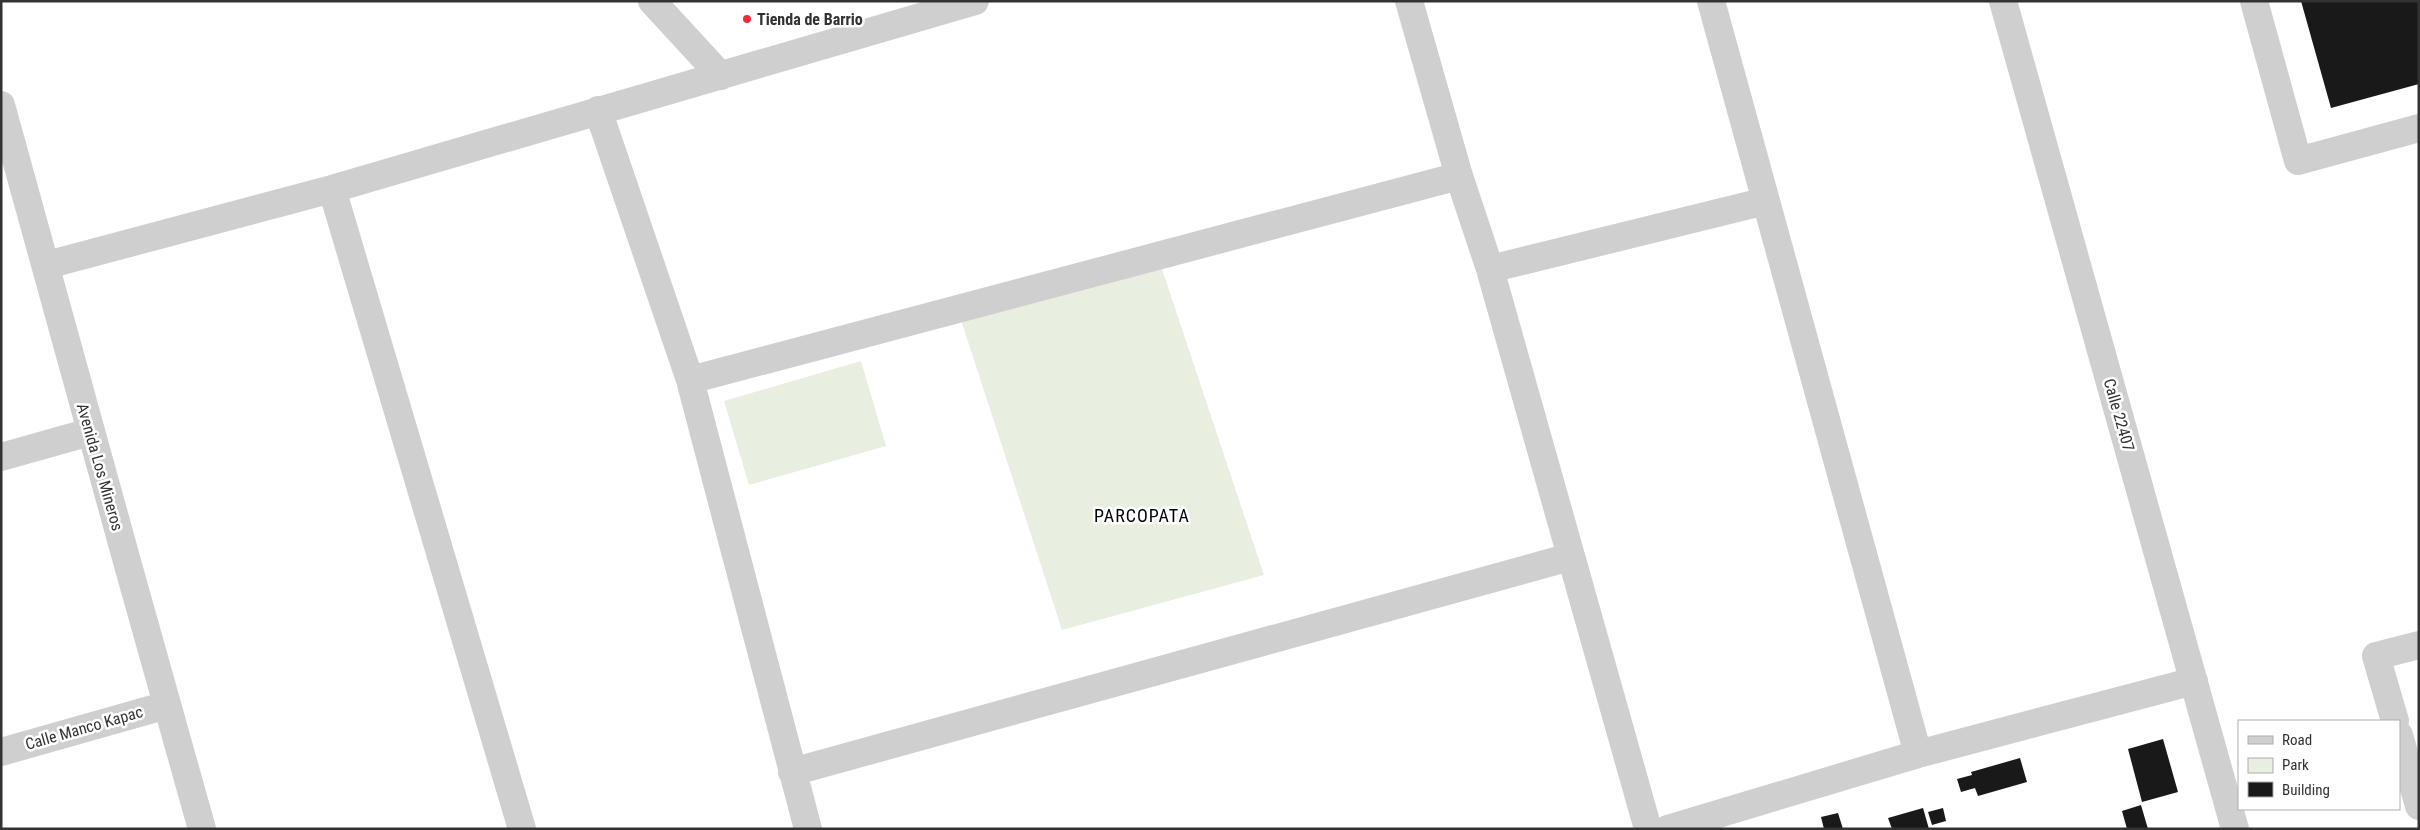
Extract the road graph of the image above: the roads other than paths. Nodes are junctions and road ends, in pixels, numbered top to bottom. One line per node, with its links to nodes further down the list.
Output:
1 (652, 1): 7 (street)
2 (975, 1): 7 (street)
3 (1409, 1): 12 (street)
4 (1711, 1): 14 (street)
5 (2003, 1): 22 (street, Calle 22407)
6 (2254, 1): 10 (street)
7 (721, 76): 9 (street)
8 (1, 105): 11 (street, Avenida Los Mineros)
9 (598, 110): 13 (street); 17 (street)
10 (2419, 128)
11 (9, 167): 15 (street, Avenida Los Mineros)
12 (1459, 176): 16 (street); 17 (street)
13 (332, 188): 15 (street); 31 (street)
14 (1766, 201): 16 (street); 27 (street)
15 (47, 265): 18 (street, Avenida Los Mineros)
16 (1490, 269): 20 (street)
17 (690, 380): 28 (street)
18 (90, 432): 19 (street); 23 (street, Avenida Los Mineros)
19 (1, 458)
20 (1570, 558): 28 (street); 33 (street)
21 (2419, 644): 24 (street)
22 (2194, 681): 27 (street); 35 (street, Calle 22407)
23 (167, 704): 26 (street, Calle Manco Kapac); 30 (street, Avenida Los Mineros)
24 (2395, 720)
25 (2400, 739): 29 (street)
26 (1, 752)
27 (1918, 754): 34 (street)
28 (792, 772): 32 (street)
29 (2419, 806)
30 (202, 829)
31 (522, 829)
32 (808, 829)
33 (1648, 829)
34 (1668, 829)
35 (2235, 829)

